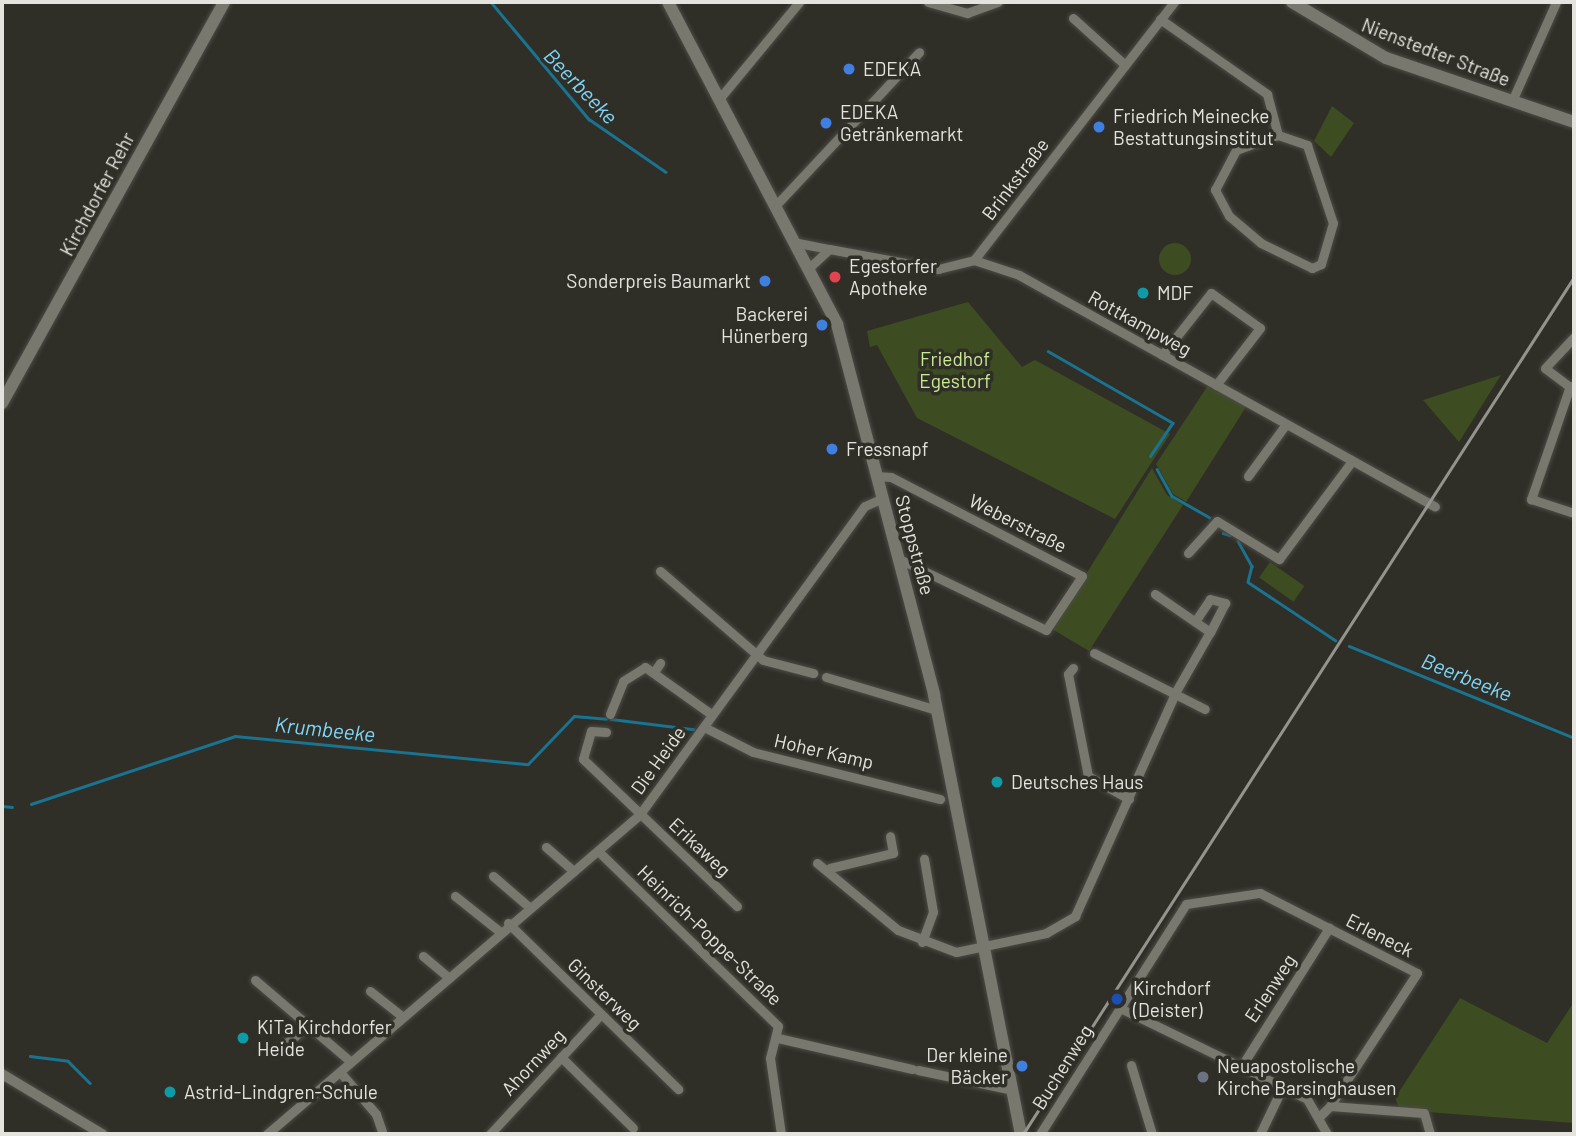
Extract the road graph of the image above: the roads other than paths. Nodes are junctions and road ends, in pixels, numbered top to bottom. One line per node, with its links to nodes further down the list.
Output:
1 (224, 2): 26 (main road, Kirchdorfer Rehr)
2 (668, 2): 13 (main road, Stoppstraße)
3 (800, 2): 13 (street)
4 (928, 2): 5 (street)
5 (998, 2)
6 (1174, 2): 10 (street, Brinkstraße)
7 (1292, 2): 14 (main road, Nienstedter Straße)
8 (1556, 2): 14 (street)
9 (1073, 18): 12 (street)
10 (1160, 19): 12 (street, Brinkstraße); 16 (street)
11 (919, 52): 17 (street)
12 (1125, 65): 20 (street, Brinkstraße)
13 (720, 98): 17 (main road, Stoppstraße)
14 (1512, 101): 15 (main road, Nienstedter Straße)
15 (1574, 122)
16 (1278, 135): 16 (street)
17 (777, 204): 18 (main road, Stoppstraße)
18 (798, 243): 19 (street); 21 (main road, Stoppstraße)
19 (829, 249): 20 (street); 21 (street)
20 (974, 260): 23 (street, Rottkampweg)
21 (811, 266): 29 (main road, Stoppstraße)
22 (1574, 337): 25 (street)
23 (1163, 355): 24 (street, Rottkampweg); 24 (street)
24 (1216, 385): 27 (street, Rottkampweg)
25 (1572, 388): 33 (street)
26 (2, 403)
27 (1286, 424): 28 (street, Rottkampweg); 30 (street)
28 (1352, 461): 32 (street, Rottkampweg); 34 (street)
29 (877, 476): 31 (main road, Stoppstraße); 35 (street, Weberstraße)
30 (1248, 476)
31 (883, 498): 35 (main road, Stoppstraße); 41 (street, Die Heide)
32 (1435, 508)
33 (1574, 513)
34 (1188, 553)
35 (899, 559): 49 (main road, Stoppstraße)
36 (660, 571): 41 (street)
37 (1154, 594): 38 (street)
38 (1196, 620): 39 (street); 39 (street)
39 (1210, 632): 47 (street)
40 (1094, 653): 47 (street)
41 (755, 655): 45 (street); 51 (street, Die Heide)
42 (660, 663): 44 (street)
43 (1073, 668): 55 (street)
44 (654, 673): 50 (street); 51 (street)
45 (813, 673)
46 (826, 677): 49 (street)
47 (1175, 694): 48 (street); 55 (street)
48 (1205, 709)
49 (937, 710): 73 (main road, Stoppstraße)
50 (610, 714)
51 (710, 714): 52 (street, Die Heide)
52 (704, 727): 54 (street, Hoher Kamp); 56 (street, Die Heide)
53 (606, 732): 56 (street, Erikaweg)
54 (940, 799)
55 (1129, 799): 73 (street)
56 (640, 814): 59 (street, Die Heide); 67 (street, Erikaweg)
57 (890, 836): 62 (street)
58 (546, 847): 63 (street)
59 (598, 851): 63 (street, Die Heide); 82 (street, Heinrich-Poppe-Straße)
60 (924, 859): 72 (street)
61 (817, 863): 62 (street)
62 (830, 868): 72 (street)
63 (574, 872): 68 (street, Die Heide)
64 (494, 876): 68 (street)
65 (1260, 893): 70 (street, Erleneck); 78 (street, Buchenweg)
66 (455, 896): 71 (street)
67 (737, 906)
68 (529, 907): 69 (street, Die Heide)
69 (508, 923): 71 (street, Die Heide); 79 (street, Ginsterweg)
70 (1329, 928): 87 (street, Erlenweg); 93 (street, Erleneck)
71 (499, 931): 75 (street, Die Heide)
72 (922, 942): 73 (street)
73 (983, 950): 92 (main road, Stoppstraße)
74 (423, 956): 75 (street)
75 (449, 978): 80 (street, Die Heide)
76 (255, 980): 81 (street)
77 (370, 991): 80 (street)
78 (1120, 1008): 87 (street); 102 (street, Buchenweg)
79 (601, 1014): 84 (street, Ahornweg); 91 (street, Ginsterweg)
80 (403, 1017): 85 (street, Die Heide)
81 (309, 1026): 83 (street); 85 (street)
82 (778, 1038): 92 (street); 100 (street, Heinrich-Poppe-Straße)
83 (275, 1052)
84 (561, 1057): 95 (street); 99 (street, Ahornweg)
85 (350, 1061): 88 (street, Die Heide)
86 (1131, 1065): 103 (street)
87 (1241, 1067): 90 (street)
88 (340, 1072): 97 (street, Die Heide); 98 (street)
89 (2, 1074): 96 (street)
90 (1282, 1088): 94 (street); 104 (street)
91 (678, 1089)
92 (1012, 1090): 101 (main road, Stoppstraße)
93 (1330, 1106): 94 (street); 106 (street)
94 (1320, 1116): 105 (street)
95 (633, 1128)
96 (103, 1134)
97 (267, 1134)
98 (383, 1134)
99 (490, 1134)
100 (780, 1134)
101 (1021, 1134)
102 (1040, 1134)
103 (1152, 1134)
104 (1260, 1134)
105 (1327, 1134)
106 (1430, 1134)

